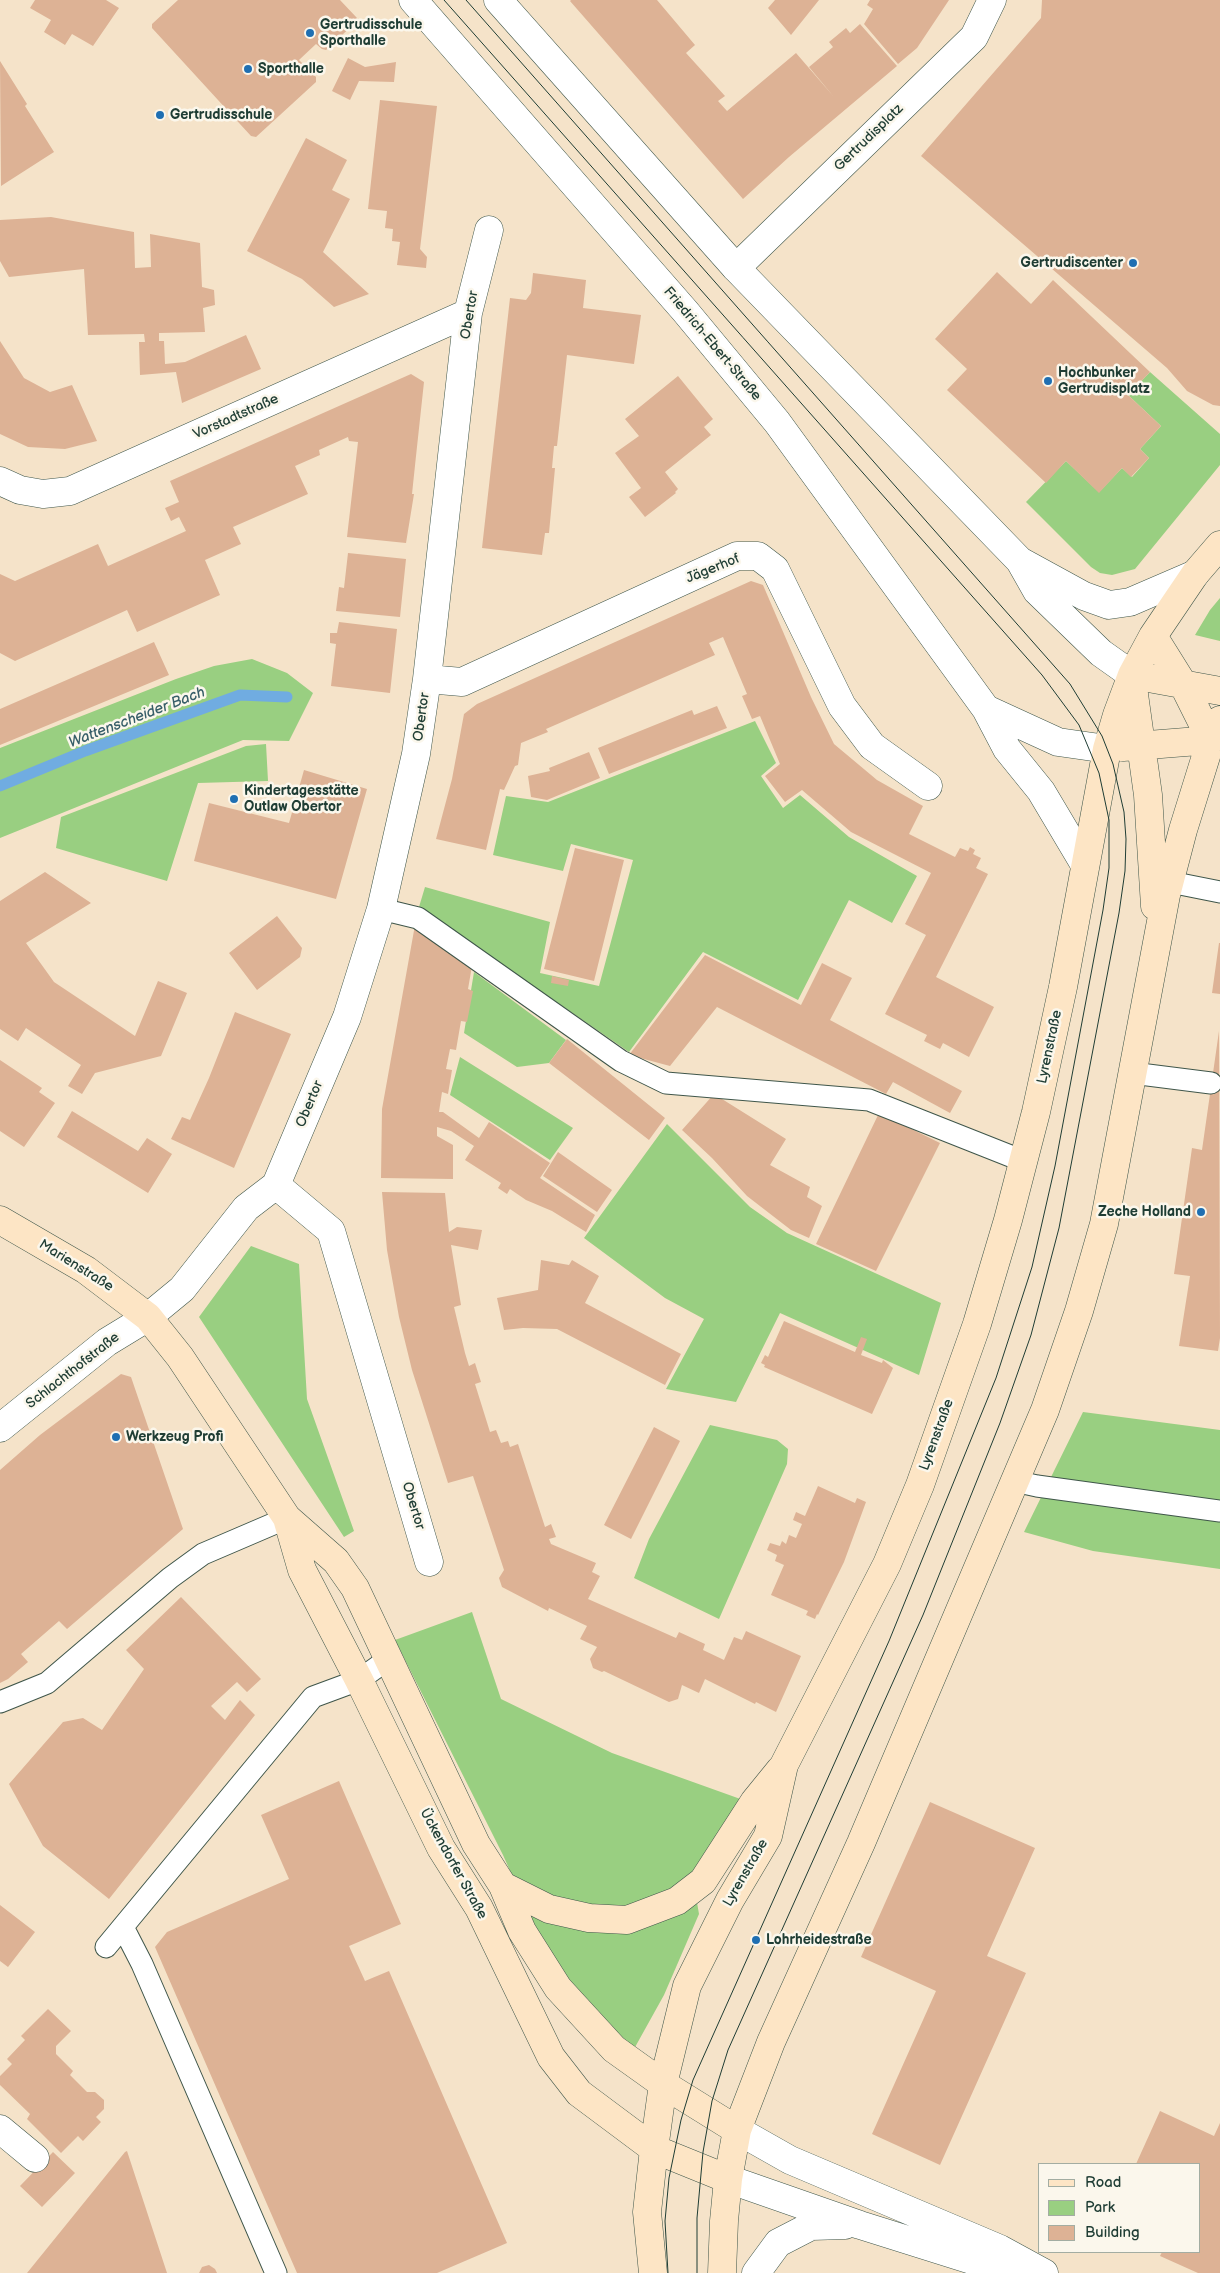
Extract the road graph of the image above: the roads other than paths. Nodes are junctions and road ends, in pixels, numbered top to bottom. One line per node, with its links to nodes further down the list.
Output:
1 (413, 0): 16 (street, Friedrich-Ebert-Straße)
2 (498, 0): 5 (street)
3 (992, 0): 5 (street, Gertrudisplatz)
4 (489, 230): 6 (street, Obertor)
5 (736, 268): 9 (street)
6 (468, 313): 7 (street, Vorstadtstraße); 13 (street, Obertor)
7 (0, 481)
8 (1220, 545): 10 (main road, Lyrenstraße)
9 (1020, 561): 10 (street); 12 (street)
10 (1195, 574): 11 (main road, Lyrenstraße)
11 (1152, 636): 12 (main road, Lyrenstraße); 14 (main road)
12 (1132, 675): 14 (main road); 18 (main road); 19 (main road, Lyrenstraße)
13 (428, 679): 20 (street, Jägerhof); 24 (street, Obertor)
14 (1182, 684): 15 (main road); 17 (main road)
15 (1220, 691)
16 (986, 709): 19 (street, Friedrich-Ebert-Straße); 21 (street, Friedrich-Ebert-Straße)
17 (1217, 733): 18 (main road); 22 (main road)
18 (1140, 745): 19 (main road); 25 (main road)
19 (1107, 749): 21 (main road, Lyrenstraße)
20 (928, 786)
21 (1085, 865): 28 (main road, Lyrenstraße)
22 (1170, 882): 23 (lane); 25 (main road)
23 (1220, 892)
24 (381, 909): 28 (lane); 29 (street, Obertor)
25 (1157, 940): 26 (main road)
26 (1132, 1073): 27 (lane); 33 (main road)
27 (1211, 1083)
28 (1023, 1161): 40 (main road, Lyrenstraße)
29 (276, 1184): 31 (street, Obertor); 36 (street, Obertor)
30 (0, 1220): 31 (main road, Marienstraße)
31 (148, 1317): 32 (street, Schlachthofstraße); 35 (main road, Ückendorfer Straße)
32 (0, 1428)
33 (1014, 1481): 34 (lane); 46 (main road)
34 (1220, 1511)
35 (286, 1518): 37 (main road, Ückendorfer Straße); 38 (main road, Ückendorfer Straße); 39 (lane)
36 (429, 1562)
37 (387, 1660): 38 (lane); 41 (main road, Ückendorfer Straße)
38 (359, 1680): 42 (lane); 47 (main road, Ückendorfer Straße)
39 (0, 1702)
40 (784, 1765): 41 (main road); 44 (main road, Lyrenstraße)
41 (503, 1886): 44 (main road, Ückendorfer Straße)
42 (123, 1927): 43 (lane); 51 (lane)
43 (106, 1948)
44 (664, 2084): 46 (main road, Ückendorfer Straße); 47 (main road)
45 (0, 2130): 48 (street)
46 (737, 2130): 49 (main road); 56 (street)
47 (654, 2149): 49 (main road, Ückendorfer Straße); 52 (main road)
48 (35, 2158)
49 (728, 2179): 50 (street); 53 (main road)
50 (860, 2225): 54 (street); 55 (street)
51 (276, 2273)
52 (653, 2273)
53 (722, 2273)
54 (756, 2273)
55 (1031, 2273)
56 (1044, 2273)

